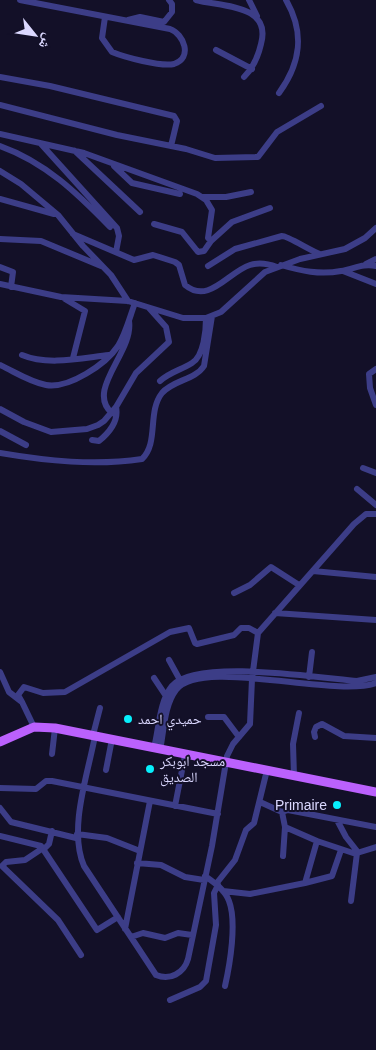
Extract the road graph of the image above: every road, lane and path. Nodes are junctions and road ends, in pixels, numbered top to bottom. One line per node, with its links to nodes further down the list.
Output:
1 (20, 0): 7 (street)
2 (169, 0): 8 (street)
3 (196, 0): 6 (street)
4 (249, 0): 6 (street)
5 (286, 0): 13 (street)
6 (257, 16): 10 (street)
7 (105, 17): 8 (street); 8 (street)
8 (124, 21)
9 (216, 50): 10 (street)
10 (252, 68): 12 (street)
11 (0, 77): 19 (street)
12 (244, 77)
13 (279, 93)
14 (0, 105): 19 (street)
15 (321, 106): 19 (street)
16 (0, 134): 17 (street)
17 (41, 144): 20 (street); 36 (street)
18 (0, 146): 31 (street)
19 (171, 146)
20 (74, 150): 21 (street); 28 (street)
21 (113, 165): 24 (street); 25 (street)
22 (0, 171): 29 (street)
23 (251, 192): 25 (street)
24 (180, 194)
25 (203, 197): 35 (street)
26 (0, 199): 29 (street)
27 (270, 208): 35 (street)
28 (140, 212)
29 (58, 215): 33 (street)
30 (154, 224): 35 (street)
31 (110, 226)
32 (376, 228): 37 (street)
33 (73, 234): 36 (street); 44 (street)
34 (0, 239): 44 (street)
35 (210, 241)
36 (116, 252): 41 (street)
37 (321, 255): 40 (street); 41 (street)
38 (376, 259): 39 (street)
39 (366, 264): 42 (street); 45 (street)
40 (208, 266)
41 (279, 266): 45 (street); 53 (street)
42 (376, 266)
43 (0, 267): 48 (street)
44 (106, 268): 50 (street)
45 (343, 271): 47 (street)
46 (0, 284): 48 (street)
47 (376, 284)
48 (11, 287): 49 (street)
49 (62, 297): 50 (street); 57 (street)
50 (128, 301): 51 (street)
51 (136, 302): 52 (street); 54 (street)
52 (148, 306): 53 (street); 62 (street)
53 (209, 317): 60 (street); 68 (street)
54 (129, 320): 56 (street); 64 (street)
55 (22, 355): 57 (street)
56 (110, 355): 57 (street); 58 (street)
57 (74, 358)
58 (0, 365)
59 (376, 370): 61 (street)
60 (160, 381)
61 (376, 405)
62 (116, 407): 64 (street); 66 (street)
63 (0, 409): 64 (street)
64 (112, 413)
65 (0, 431): 67 (street)
66 (92, 440)
67 (26, 446)
68 (0, 454)
69 (363, 468): 70 (street)
70 (376, 473)
71 (357, 489): 72 (street)
72 (376, 505)
73 (376, 514): 74 (street)
74 (313, 571): 75 (street); 76 (street)
75 (376, 577)
76 (299, 585): 77 (street); 78 (street)
77 (234, 593)
78 (275, 613): 79 (street); 80 (street)
79 (376, 620)
80 (258, 633): 84 (street); 91 (street)
81 (312, 652): 85 (street)
82 (169, 660): 88 (street)
83 (0, 672): 91 (street)
84 (252, 675): 85 (street); 88 (street); 89 (street); 98 (street); 103 (street)
85 (309, 677): 86 (street)
86 (376, 677)
87 (154, 678): 90 (street)
88 (180, 680): 90 (street)
89 (376, 683)
90 (166, 696): 103 (street)
91 (22, 702): 95 (street)
92 (100, 708): 97 (street)
93 (299, 713): 109 (street)
94 (208, 717): 98 (street)
95 (34, 726): 96 (main road); 102 (main road)
96 (55, 728): 97 (main road); 104 (street)
97 (94, 735): 101 (main road); 110 (street)
98 (239, 737): 106 (street)
99 (315, 737): 100 (street)
100 (376, 738)
101 (112, 739): 103 (main road); 107 (street)
102 (0, 742)
103 (157, 749): 105 (main road)
104 (52, 754)
105 (185, 755): 106 (main road); 115 (street)
106 (225, 763): 108 (main road); 118 (street)
107 (106, 770)
108 (266, 770): 109 (main road); 114 (street)
109 (294, 776): 112 (main road)
110 (85, 787): 111 (street); 113 (street); 124 (street)
111 (0, 788)
112 (376, 792)
113 (150, 801): 115 (street); 129 (street)
114 (260, 802): 117 (street); 135 (street)
115 (175, 806): 118 (street)
116 (0, 808): 122 (street)
117 (282, 812): 119 (street); 120 (street)
118 (218, 814): 133 (street)
119 (337, 820): 121 (street); 130 (street)
120 (285, 827): 125 (street); 131 (street)
121 (376, 827)
122 (52, 831): 124 (street); 127 (street)
123 (0, 836): 127 (street)
124 (76, 836): 129 (street); 138 (street)
125 (317, 841): 128 (street); 134 (street)
126 (376, 847): 130 (street)
127 (43, 849): 138 (street); 142 (street)
128 (341, 850): 130 (street); 134 (street)
129 (140, 851): 132 (street)
130 (357, 853): 137 (street)
131 (284, 856)
132 (137, 863): 133 (street); 139 (street)
133 (205, 878): 135 (street); 140 (street)
134 (305, 883): 136 (street)
135 (217, 885): 136 (street); 144 (street)
136 (223, 891): 143 (street)
137 (351, 901)
138 (118, 917): 139 (street)
139 (125, 929): 141 (street)
140 (192, 935): 141 (street); 141 (street)
141 (131, 937)
142 (81, 955)
143 (225, 986)
144 (170, 1000)

